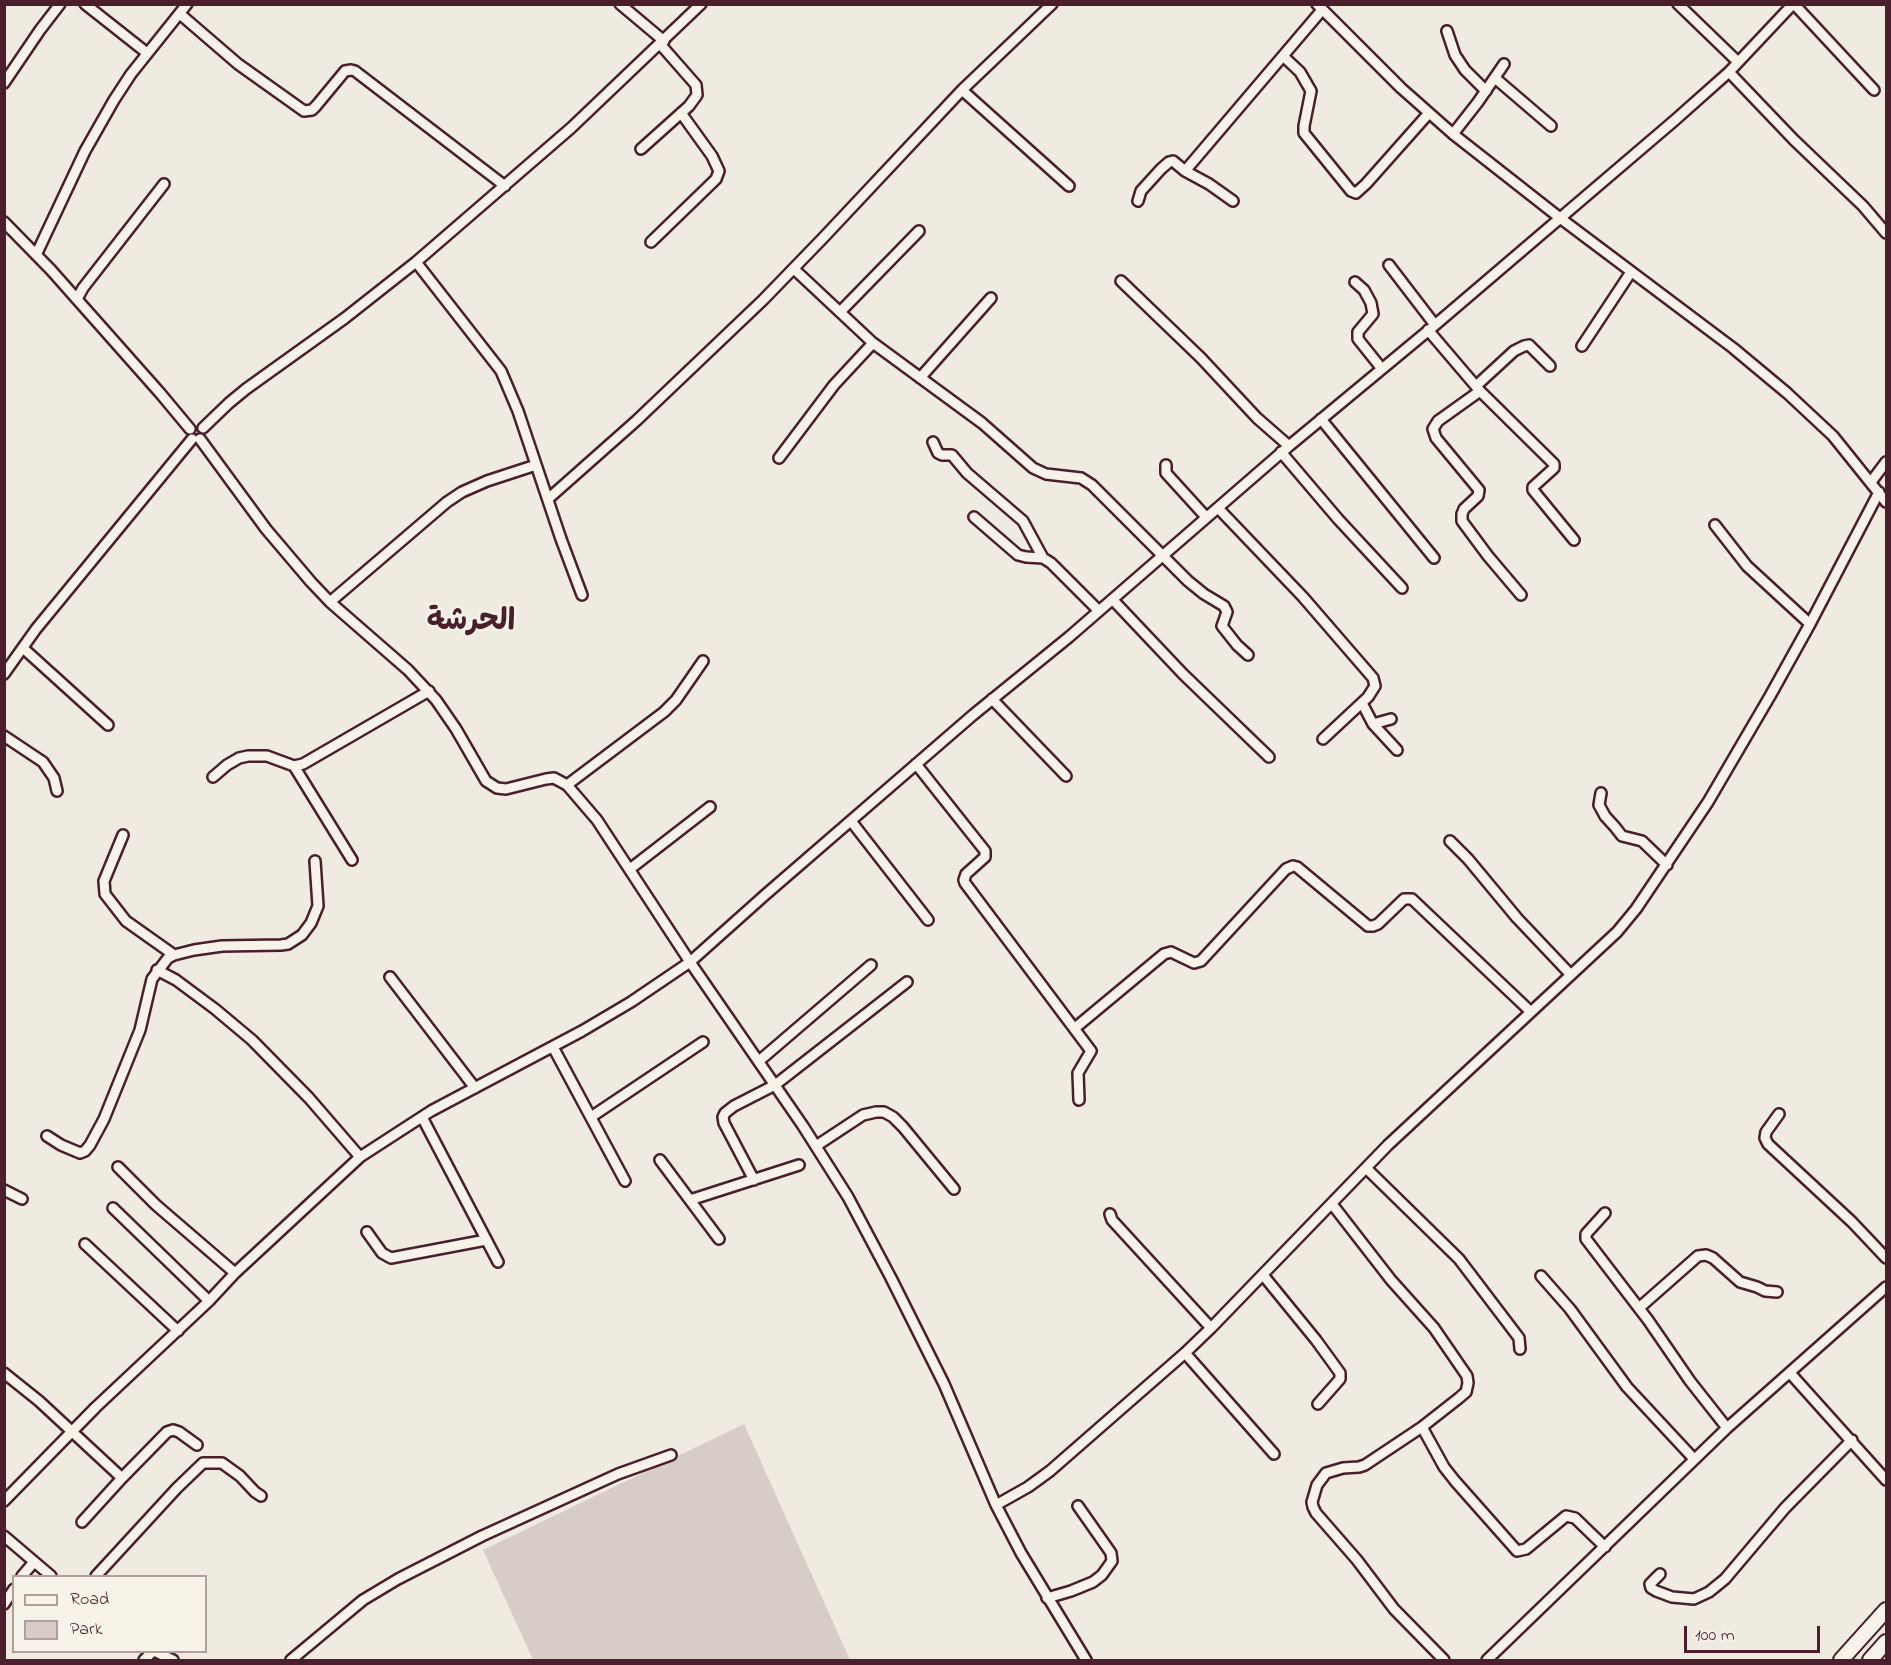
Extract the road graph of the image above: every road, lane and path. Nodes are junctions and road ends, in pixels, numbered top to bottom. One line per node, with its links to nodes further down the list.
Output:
1 (60, 4): 20 (street)
2 (85, 4): 14 (street)
3 (187, 4): 11 (street)
4 (620, 4): 13 (street)
5 (701, 4): 10 (street)
6 (1052, 4): 21 (street)
7 (1678, 4): 16 (street)
8 (1793, 4): 16 (street); 22 (street)
9 (1320, 7): 15 (street); 25 (street)
10 (689, 9): 13 (street)
11 (180, 14): 14 (street); 31 (street)
12 (1447, 31): 23 (street)
13 (662, 43): 24 (street); 31 (street)
14 (147, 54): 40 (street)
15 (1283, 56): 25 (street); 29 (street)
16 (1738, 62): 18 (street)
17 (1504, 64): 19 (street)
18 (1729, 72): 35 (street); 38 (street)
19 (1495, 78): 23 (street); 26 (street)
20 (4, 83)
21 (962, 90): 32 (street); 43 (street)
22 (1874, 90)
23 (1486, 91): 27 (street)
24 (681, 113): 28 (street); 39 (street)
25 (1429, 113): 27 (street)
26 (1551, 126)
27 (1452, 134): 35 (street)
28 (641, 149)
29 (1185, 171): 33 (street); 34 (street)
30 (164, 184): 48 (street)
31 (505, 186): 41 (street)
32 (1069, 186)
33 (1138, 201)
34 (1233, 201)
35 (1560, 218): 44 (street); 50 (street)
36 (4, 222): 40 (street)
37 (919, 231): 49 (street)
38 (1887, 233)
39 (651, 242)
40 (36, 255): 48 (street)
41 (416, 262): 58 (street); 63 (street)
42 (1389, 264): 50 (street)
43 (794, 268): 49 (street); 67 (street)
44 (1631, 272): 52 (street); 65 (street)
45 (1121, 281): 60 (street)
46 (1355, 282): 54 (street)
47 (991, 298): 55 (street)
48 (77, 299): 58 (street)
49 (840, 312): 51 (street)
50 (1432, 328): 54 (street); 56 (street)
51 (873, 343): 55 (street); 61 (street)
52 (1582, 346)
53 (1550, 366): 56 (street)
54 (1382, 369): 57 (street)
55 (920, 378): 74 (street)
56 (1478, 389): 73 (street); 79 (street)
57 (1321, 420): 60 (street); 76 (street)
58 (194, 436): 81 (street); 84 (street)
59 (933, 442): 75 (street)
60 (1285, 449): 69 (street); 77 (street)
61 (779, 458)
62 (1887, 462): 65 (street)
63 (536, 465): 67 (street); 81 (street)
64 (1166, 465): 71 (street)
65 (1871, 482): 66 (street)
66 (1879, 492): 68 (street); 83 (street)
67 (548, 499): 78 (street)
68 (1887, 502)
69 (1218, 508): 71 (street); 90 (street)
70 (974, 517): 75 (street)
71 (1206, 518): 74 (street)
72 (1715, 525): 83 (street)
73 (1574, 540)
74 (1163, 557): 80 (street); 85 (street)
75 (1043, 558): 82 (street)
76 (1434, 558)
77 (1402, 588)
78 (582, 595)
79 (1521, 595)
80 (1113, 600): 82 (street); 97 (street)
81 (330, 602): 88 (street)
82 (1099, 611): 89 (street)
83 (1810, 624): 111 (street)
84 (23, 648): 87 (street); 93 (street)
85 (1248, 655)
86 (703, 661): 102 (street)
87 (4, 674)
88 (429, 691): 99 (street); 102 (street)
89 (992, 699): 98 (street); 100 (street)
90 (1362, 703): 92 (street); 95 (street)
91 (1391, 719): 92 (street)
92 (1373, 724): 96 (street)
93 (108, 725)
94 (4, 736): 103 (street)
95 (1323, 739)
96 (1397, 750)
97 (1269, 757)
98 (916, 765): 106 (street); 122 (street)
99 (294, 766): 101 (street); 109 (street)
100 (1066, 776)
101 (213, 777)
102 (567, 785): 112 (street)
103 (57, 791)
104 (1601, 793): 111 (street)
105 (710, 807): 112 (street)
106 (851, 821): 113 (street); 115 (street)
107 (123, 836): 114 (street)
108 (1450, 841): 118 (street)
109 (352, 860)
110 (315, 861): 114 (street)
111 (1667, 865): 118 (street)
112 (630, 869): 115 (street)
113 (928, 920)
114 (174, 955): 117 (street)
115 (690, 962): 124 (street); 125 (street)
116 (871, 965): 125 (street)
117 (157, 970): 132 (street); 134 (street)
118 (1571, 975): 121 (street)
119 (390, 976): 127 (street)
120 (907, 982): 126 (street)
121 (1531, 1012): 122 (street); 138 (street)
122 (1075, 1028): 128 (street)
123 (703, 1042): 131 (street)
124 (553, 1047): 127 (street); 131 (street)
125 (759, 1061): 126 (street)
126 (775, 1085): 133 (street); 139 (street)
127 (475, 1088): 130 (street)
128 (1079, 1100)
129 (1779, 1114): 153 (street)
130 (422, 1117): 134 (street); 151 (street)
131 (591, 1117): 140 (street)
132 (47, 1136)
133 (816, 1146): 141 (street); 181 (street)
134 (360, 1157): 155 (street)
135 (660, 1160): 144 (street)
136 (799, 1165): 139 (street)
137 (118, 1167): 155 (street)
138 (1366, 1168): 145 (street); 164 (street)
139 (753, 1180): 144 (street)
140 (625, 1181)
141 (954, 1189)
142 (4, 1190): 143 (street)
143 (22, 1199)
144 (690, 1200): 150 (street)
145 (1332, 1204): 156 (street); 169 (street)
146 (112, 1208): 160 (street)
147 (1605, 1213): 161 (street)
148 (1110, 1214): 162 (street)
149 (367, 1232): 151 (street)
150 (719, 1239)
151 (486, 1240): 154 (street)
152 (85, 1244): 163 (street)
153 (1887, 1258)
154 (498, 1262)
155 (235, 1274): 160 (street)
156 (1263, 1275): 162 (street); 168 (street)
157 (1541, 1276): 176 (street)
158 (1887, 1287): 167 (street)
159 (1777, 1292): 161 (street)
160 (209, 1301): 163 (street)
161 (1639, 1308): 170 (street)
162 (1212, 1328): 165 (street)
163 (178, 1331): 171 (street)
164 (1520, 1349)
165 (1185, 1353): 174 (street); 181 (street)
166 (4, 1373): 171 (street)
167 (1790, 1373): 170 (street); 172 (street)
168 (1318, 1404)
169 (1422, 1427): 185 (street); 198 (street)
170 (1727, 1428): 176 (street)
171 (72, 1432): 177 (street); 180 (street)
172 (1852, 1440): 178 (street); 187 (street)
173 (197, 1445): 177 (street)
174 (1274, 1454)
175 (671, 1455): 196 (street)
176 (1694, 1459): 185 (street)
177 (122, 1478): 183 (street)
178 (1887, 1480)
179 (261, 1496): 190 (street)
180 (4, 1501)
181 (996, 1505): 191 (street)
182 (1078, 1506): 191 (street)
183 (82, 1522)
184 (4, 1536): 186 (street)
185 (1605, 1547): 199 (street)
186 (34, 1562): 188 (street); 189 (street)
187 (1660, 1574)
188 (23, 1575)
189 (50, 1575)
190 (97, 1575)
191 (1047, 1598): 197 (street)
192 (1887, 1610): 200 (highway)
193 (1887, 1642): 201 (highway)
194 (156, 1653): 195 (street)
195 (173, 1660)
196 (291, 1660)
197 (1086, 1660)
198 (1444, 1660)
199 (1487, 1660)
200 (1841, 1660)
201 (1870, 1660)

